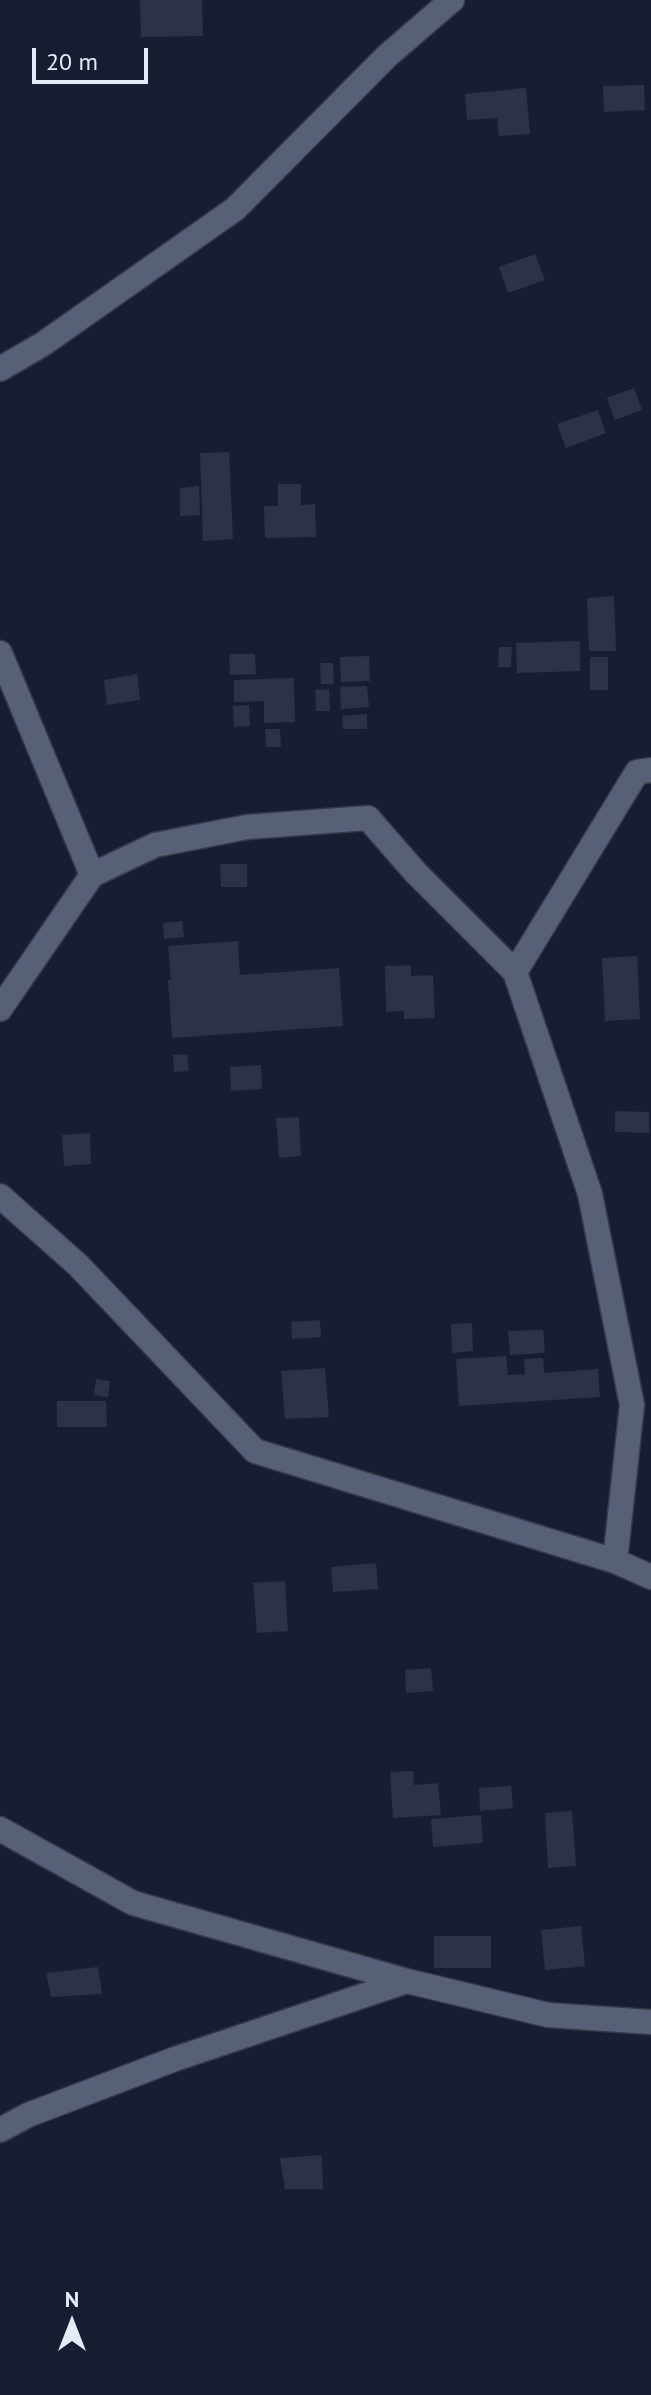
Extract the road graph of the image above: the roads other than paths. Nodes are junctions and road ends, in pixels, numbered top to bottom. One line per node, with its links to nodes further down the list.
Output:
1 (452, 0): 2 (street)
2 (0, 369)
3 (0, 653): 5 (street)
4 (651, 770): 6 (street)
5 (92, 875): 6 (street); 7 (street)
6 (515, 972): 9 (street)
7 (0, 1009)
8 (0, 1196): 9 (street)
9 (615, 1561): 10 (street)
10 (651, 1577)
11 (0, 1829): 12 (street)
12 (407, 1981): 13 (street); 14 (street)
13 (651, 2022)
14 (0, 2130)

